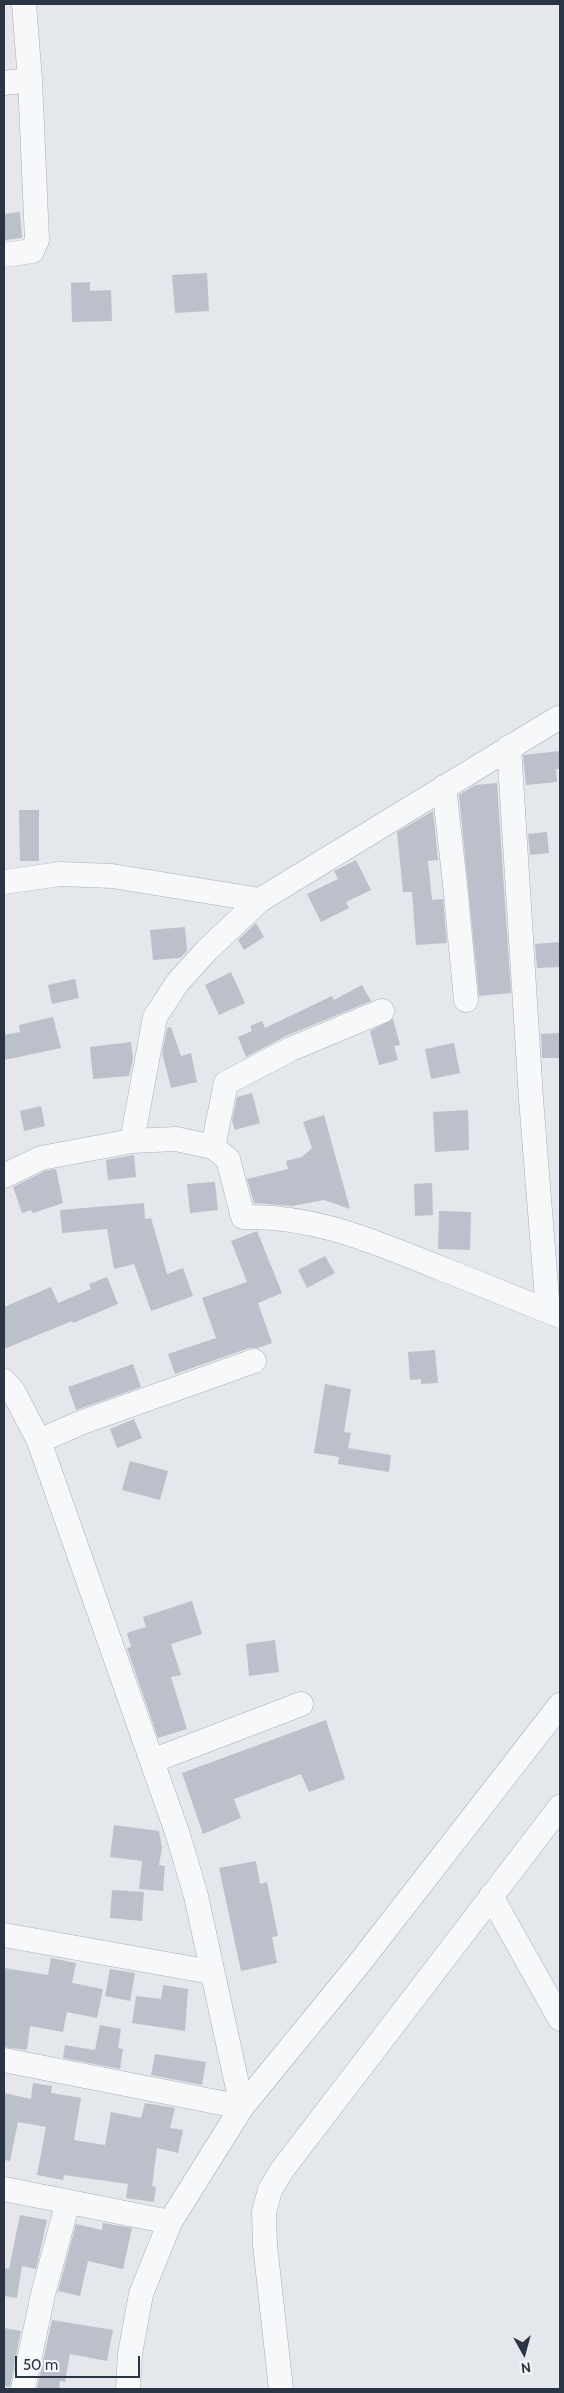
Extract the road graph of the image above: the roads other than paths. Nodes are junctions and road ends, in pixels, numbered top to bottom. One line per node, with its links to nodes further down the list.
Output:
1 (24, 4): 2 (street)
2 (30, 80): 3 (street); 4 (street)
3 (4, 83)
4 (4, 255)
5 (560, 717): 6 (street)
6 (510, 747): 7 (street); 15 (street)
7 (444, 787): 9 (street); 10 (street)
8 (4, 882): 9 (street)
9 (260, 900): 12 (street)
10 (466, 1000)
11 (382, 1011): 13 (street)
12 (132, 1142): 13 (street); 14 (street)
13 (212, 1147): 15 (street)
14 (4, 1176)
15 (554, 1314)
16 (254, 1361): 18 (street)
17 (4, 1381): 18 (street)
18 (39, 1441): 21 (street)
19 (300, 1704): 21 (street)
20 (560, 1704): 28 (street)
21 (152, 1761): 25 (street)
22 (560, 1807): 23 (street)
23 (491, 1896): 26 (street); 34 (street)
24 (4, 1936): 25 (street)
25 (211, 1972): 28 (street)
26 (560, 2019)
27 (4, 2060): 28 (street)
28 (242, 2107): 31 (street)
29 (4, 2189): 30 (street)
30 (68, 2202): 31 (street); 32 (street)
31 (170, 2222): 33 (street)
32 (24, 2389)
33 (128, 2389)
34 (281, 2389)

